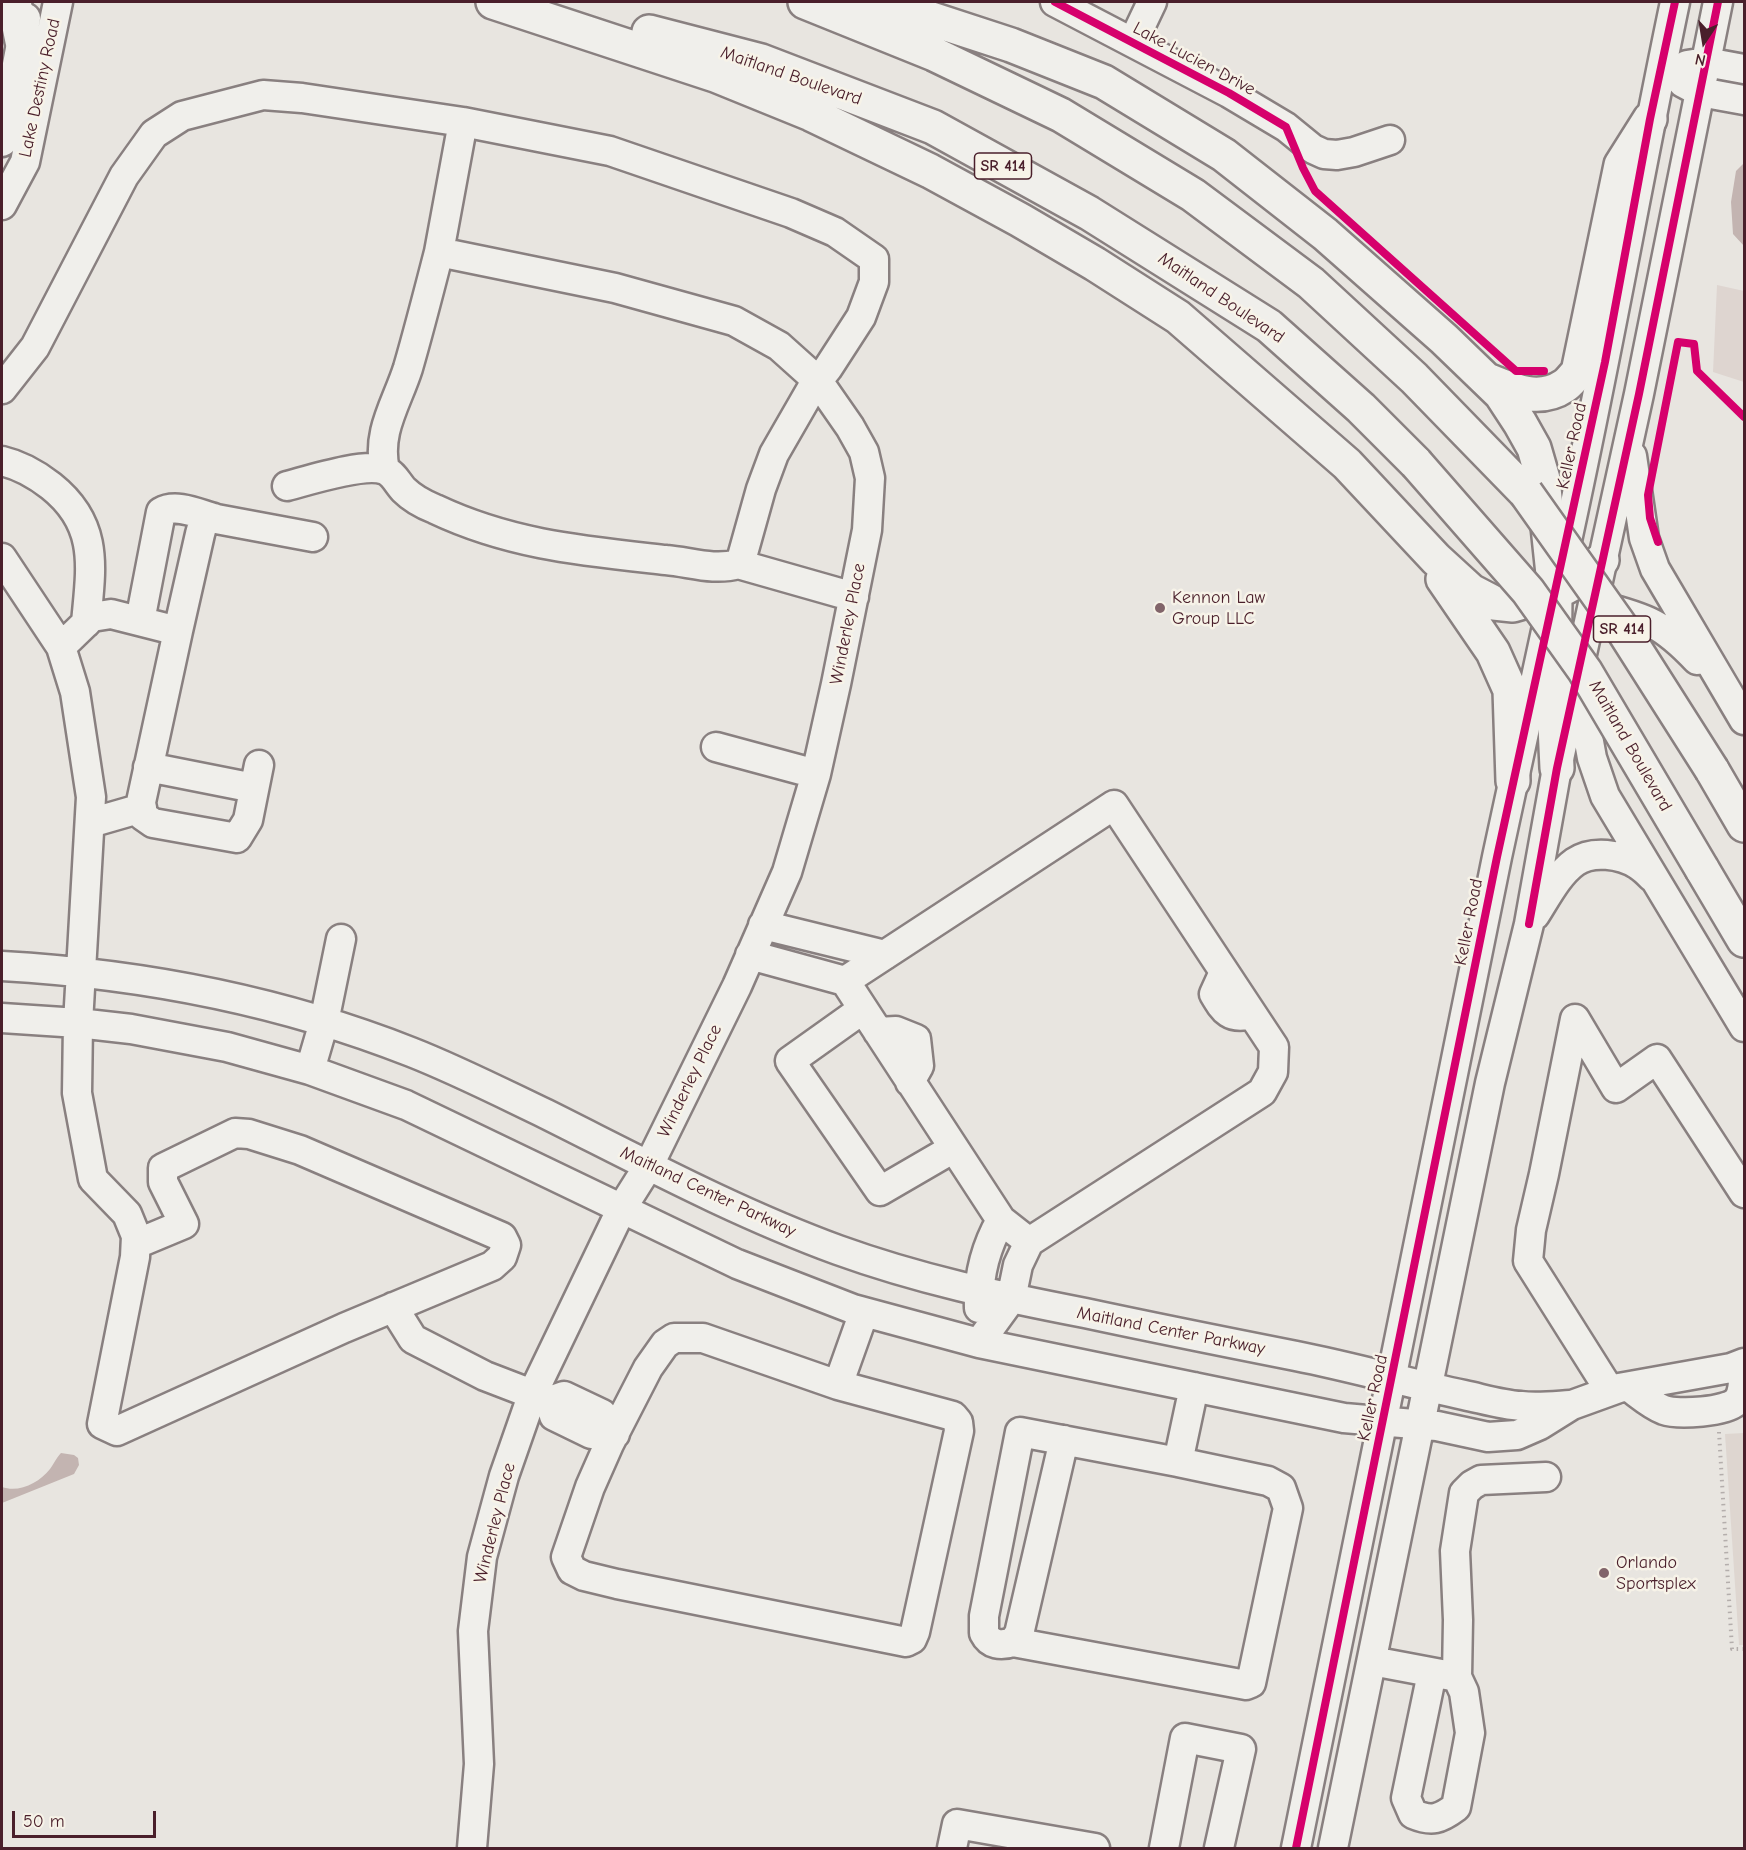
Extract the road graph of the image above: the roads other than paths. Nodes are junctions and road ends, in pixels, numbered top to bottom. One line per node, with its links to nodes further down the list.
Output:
1 (14, 2): 12 (highway)
2 (29, 2): 12 (street, Lake Destiny Road)
3 (58, 2): 23 (street, Lake Destiny Road)
4 (494, 2): 34 (highway)
5 (522, 2): 58 (highway, Maitland Boulevard / SR 414, bridge)
6 (805, 2): 53 (highway, SR 414, bridge)
7 (863, 2): 25 (highway)
8 (1152, 2): 13 (street)
9 (1675, 2): 15 (street, Keller Road)
10 (1718, 2): 14 (street)
11 (1066, 4): 13 (street, Lake Lucien Drive)
12 (22, 41): 22 (street, Lake Destiny Road)
13 (1132, 42): 21 (street, Lake Lucien Drive)
14 (1706, 62): 15 (street); 16 (street); 17 (street)
15 (1661, 69): 17 (street); 19 (street, Keller Road)
16 (1744, 69)
17 (1700, 92): 18 (street); 28 (street)
18 (1744, 100)
19 (1650, 119): 25 (highway); 39 (street, Keller Road)
20 (463, 122): 24 (street); 26 (street); 27 (street)
21 (1390, 140)
22 (2, 142)
23 (2, 205)
24 (439, 252): 26 (street, Winderley Place); 30 (street)
25 (1486, 380): 39 (highway)
26 (818, 381): 37 (street); 38 (street, Winderley Place)
27 (2, 389)
28 (1630, 436): 36 (street); 45 (street)
29 (2, 461): 41 (street)
30 (385, 470): 31 (street); 37 (street)
31 (287, 486)
32 (214, 518): 33 (street); 40 (street); 42 (street)
33 (314, 537)
34 (1423, 546): 39 (highway); 50 (highway)
35 (2, 558): 43 (street)
36 (1602, 560): 39 (highway)
37 (738, 564): 38 (street)
38 (854, 597): 49 (street, Winderley Place)
39 (1562, 616): 44 (street, Keller Road); 45 (street); 48 (highway); 50 (street, Keller Road)
40 (140, 621): 41 (street); 42 (street)
41 (86, 623): 43 (street)
42 (178, 631): 47 (street)
43 (61, 647): 52 (street)
44 (1577, 675): 48 (street, Keller Road); 54 (street)
45 (1742, 717)
46 (716, 747): 49 (street)
47 (148, 767): 51 (street); 51 (street)
48 (1557, 768): 55 (street, Keller Road)
49 (816, 774): 56 (street, Winderley Place)
50 (1513, 781): 84 (street, Keller Road)
51 (142, 808): 52 (street)
52 (90, 823): 62 (street)
53 (1744, 825)
54 (1657, 881): 55 (street); 68 (street)
55 (1529, 924): 87 (street, Keller Road)
56 (763, 925): 59 (street, Winderley Place); 60 (street)
57 (341, 939): 66 (street)
58 (1744, 940)
59 (750, 955): 63 (street); 71 (street, Winderley Place)
60 (885, 955): 63 (street); 75 (street)
61 (2, 966): 62 (street, Maitland Center Parkway)
62 (82, 972): 66 (street, Maitland Center Parkway); 67 (street)
63 (845, 981): 65 (street)
64 (2, 1018): 67 (street)
65 (871, 1021): 70 (street); 70 (street)
66 (324, 1022): 69 (street); 71 (street, Maitland Center Parkway)
67 (78, 1023): 69 (street); 76 (street)
68 (1744, 1026)
69 (310, 1070): 73 (street)
70 (954, 1148): 74 (street)
71 (649, 1165): 73 (street, Winderley Place); 77 (street, Maitland Center Parkway)
72 (1744, 1193): 88 (street)
73 (622, 1208): 80 (street); 89 (street, Winderley Place)
74 (1001, 1220): 75 (street); 77 (street)
75 (1029, 1242): 78 (street)
76 (135, 1244): 79 (street); 79 (street)
77 (979, 1291): 78 (street, Maitland Center Parkway); 81 (street)
78 (1011, 1299): 81 (street); 84 (street, Maitland Center Parkway)
79 (393, 1307): 89 (street)
80 (864, 1312): 81 (street); 85 (street)
81 (979, 1343): 86 (street)
82 (1744, 1363): 88 (street)
83 (1744, 1369): 88 (street)
84 (1393, 1378): 87 (street, Maitland Center Parkway); 91 (street, Keller Road)
85 (838, 1385): 93 (street); 93 (street)
86 (1194, 1387): 91 (street); 95 (street)
87 (1427, 1387): 90 (street, Maitland Center Parkway); 92 (street, Keller Road)
88 (1619, 1389): 90 (street)
89 (542, 1397): 93 (street); 99 (street, Winderley Place)
90 (1572, 1405): 92 (street)
91 (1383, 1422): 92 (street); 104 (street, Keller Road)
92 (1420, 1425): 98 (street, Keller Road)
93 (611, 1432)
94 (1064, 1440): 95 (street); 97 (street); 97 (street)
95 (1179, 1462): 97 (street)
96 (1546, 1477): 98 (street)
97 (1013, 1642)
98 (1372, 1661): 105 (street, Keller Road)
99 (472, 1848)
100 (952, 1848): 101 (street)
101 (1095, 1848)
102 (1164, 1848): 103 (street)
103 (1219, 1848)
104 (1296, 1848)
105 (1333, 1848)

